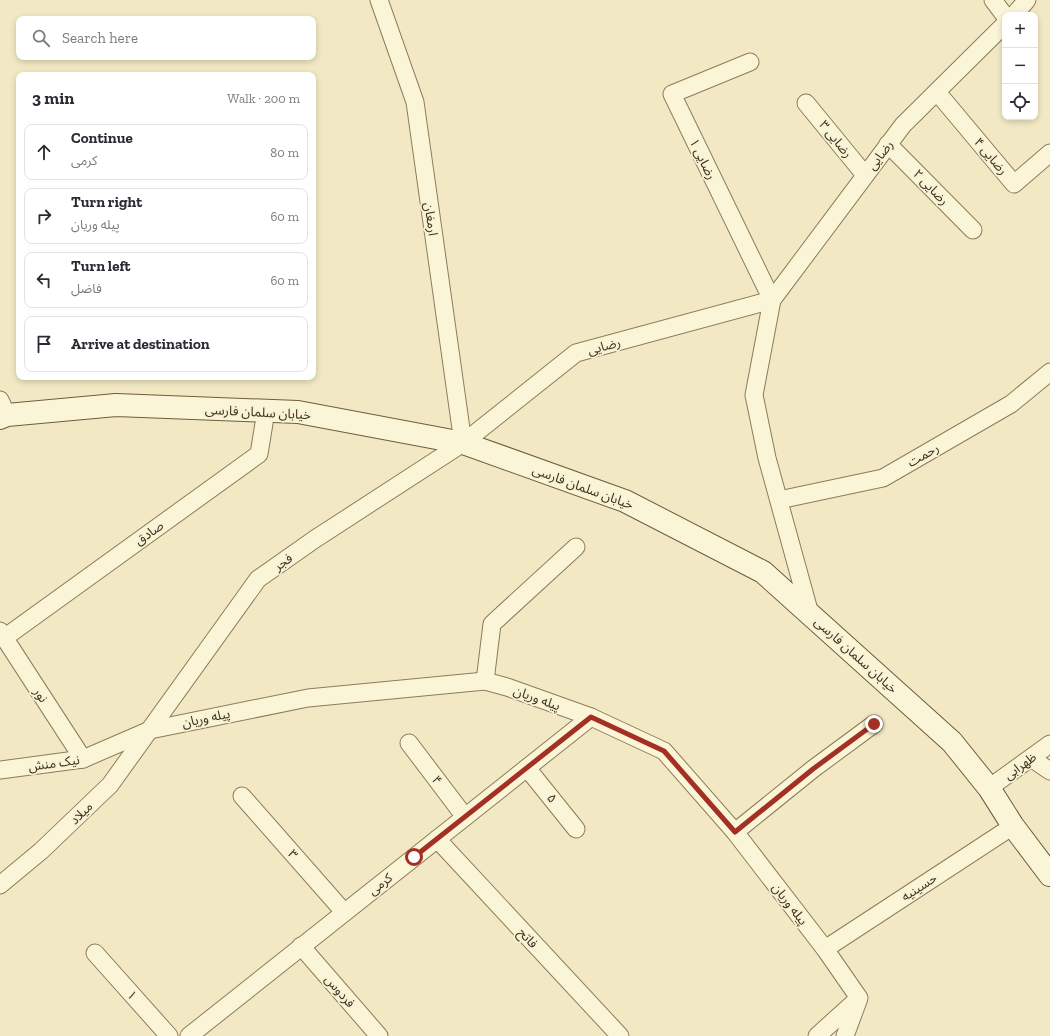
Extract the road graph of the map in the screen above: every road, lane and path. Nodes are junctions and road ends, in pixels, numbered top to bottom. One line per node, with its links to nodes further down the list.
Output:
1 (379, 0): 18 (street, ارمغان)
2 (993, 0): 4 (street)
3 (1028, 0): 5 (street)
4 (1002, 12)
5 (1017, 12)
6 (1002, 27): 8 (street, رضایی)
7 (750, 62): 14 (street, رضایی ۱)
8 (937, 92): 10 (street, رضایی); 11 (street, رضایی ۴)
9 (806, 103): 12 (street, رضایی ۳)
10 (888, 144): 12 (street, رضایی); 13 (street, رضایی ۲)
11 (1050, 153)
12 (865, 175): 14 (street, رضایی)
13 (973, 230)
14 (772, 300): 18 (street, رضایی); 19 (street, رضایی)
15 (1050, 372): 19 (street, رحمت)
16 (2, 411): 17 (main road, خیابان سلمان فارسی)
17 (266, 411): 18 (main road, خیابان سلمان فارسی); 22 (street, صادق)
18 (463, 443): 21 (main road, خیابان سلمان فارسی); 26 (street, فجر)
19 (779, 500): 21 (street, رضایی)
20 (576, 547): 23 (street)
21 (810, 614): 34 (main road, خیابان سلمان فارسی)
22 (2, 634): 30 (street, نور)
23 (485, 681): 24 (street, پیله وریان); 26 (street, پیله وریان)
24 (591, 717): 31 (street, کرمی); 39 (street, پیله وریان)
25 (874, 724): 39 (street)
26 (150, 730): 30 (street, نیک منش); 42 (street, میلاد)
27 (409, 743): 36 (street, ۴)
28 (1050, 744): 29 (street, ظهرابی)
29 (1031, 758): 33 (street); 34 (street, ظهرابی)
30 (83, 759): 32 (street, نیک منش)
31 (527, 768): 36 (street, کرمی); 38 (street, ۵)
32 (0, 770)
33 (1050, 771)
34 (989, 788): 37 (main road, خیابان سلمان فارسی)
35 (242, 796): 43 (street, ۳)
36 (465, 817): 40 (street, کرمی)
37 (1013, 826): 41 (main road, خیابان سلمان فارسی); 45 (street, حسینیه)
38 (576, 829)
39 (735, 832): 45 (street, پیله وریان)
40 (436, 839): 43 (street, کرمی); 51 (street, فاتح)
41 (1050, 875)
42 (0, 885)
43 (344, 912): 44 (street, کرمی)
44 (301, 946): 49 (street, کرمی); 50 (street, فردوس)
45 (825, 949): 47 (street, پیله وریان)
46 (95, 953): 48 (street, ۱)
47 (860, 998): 52 (street); 53 (street)
48 (169, 1036)
49 (189, 1036)
50 (379, 1036)
51 (620, 1036)
52 (817, 1036)
53 (845, 1036)

